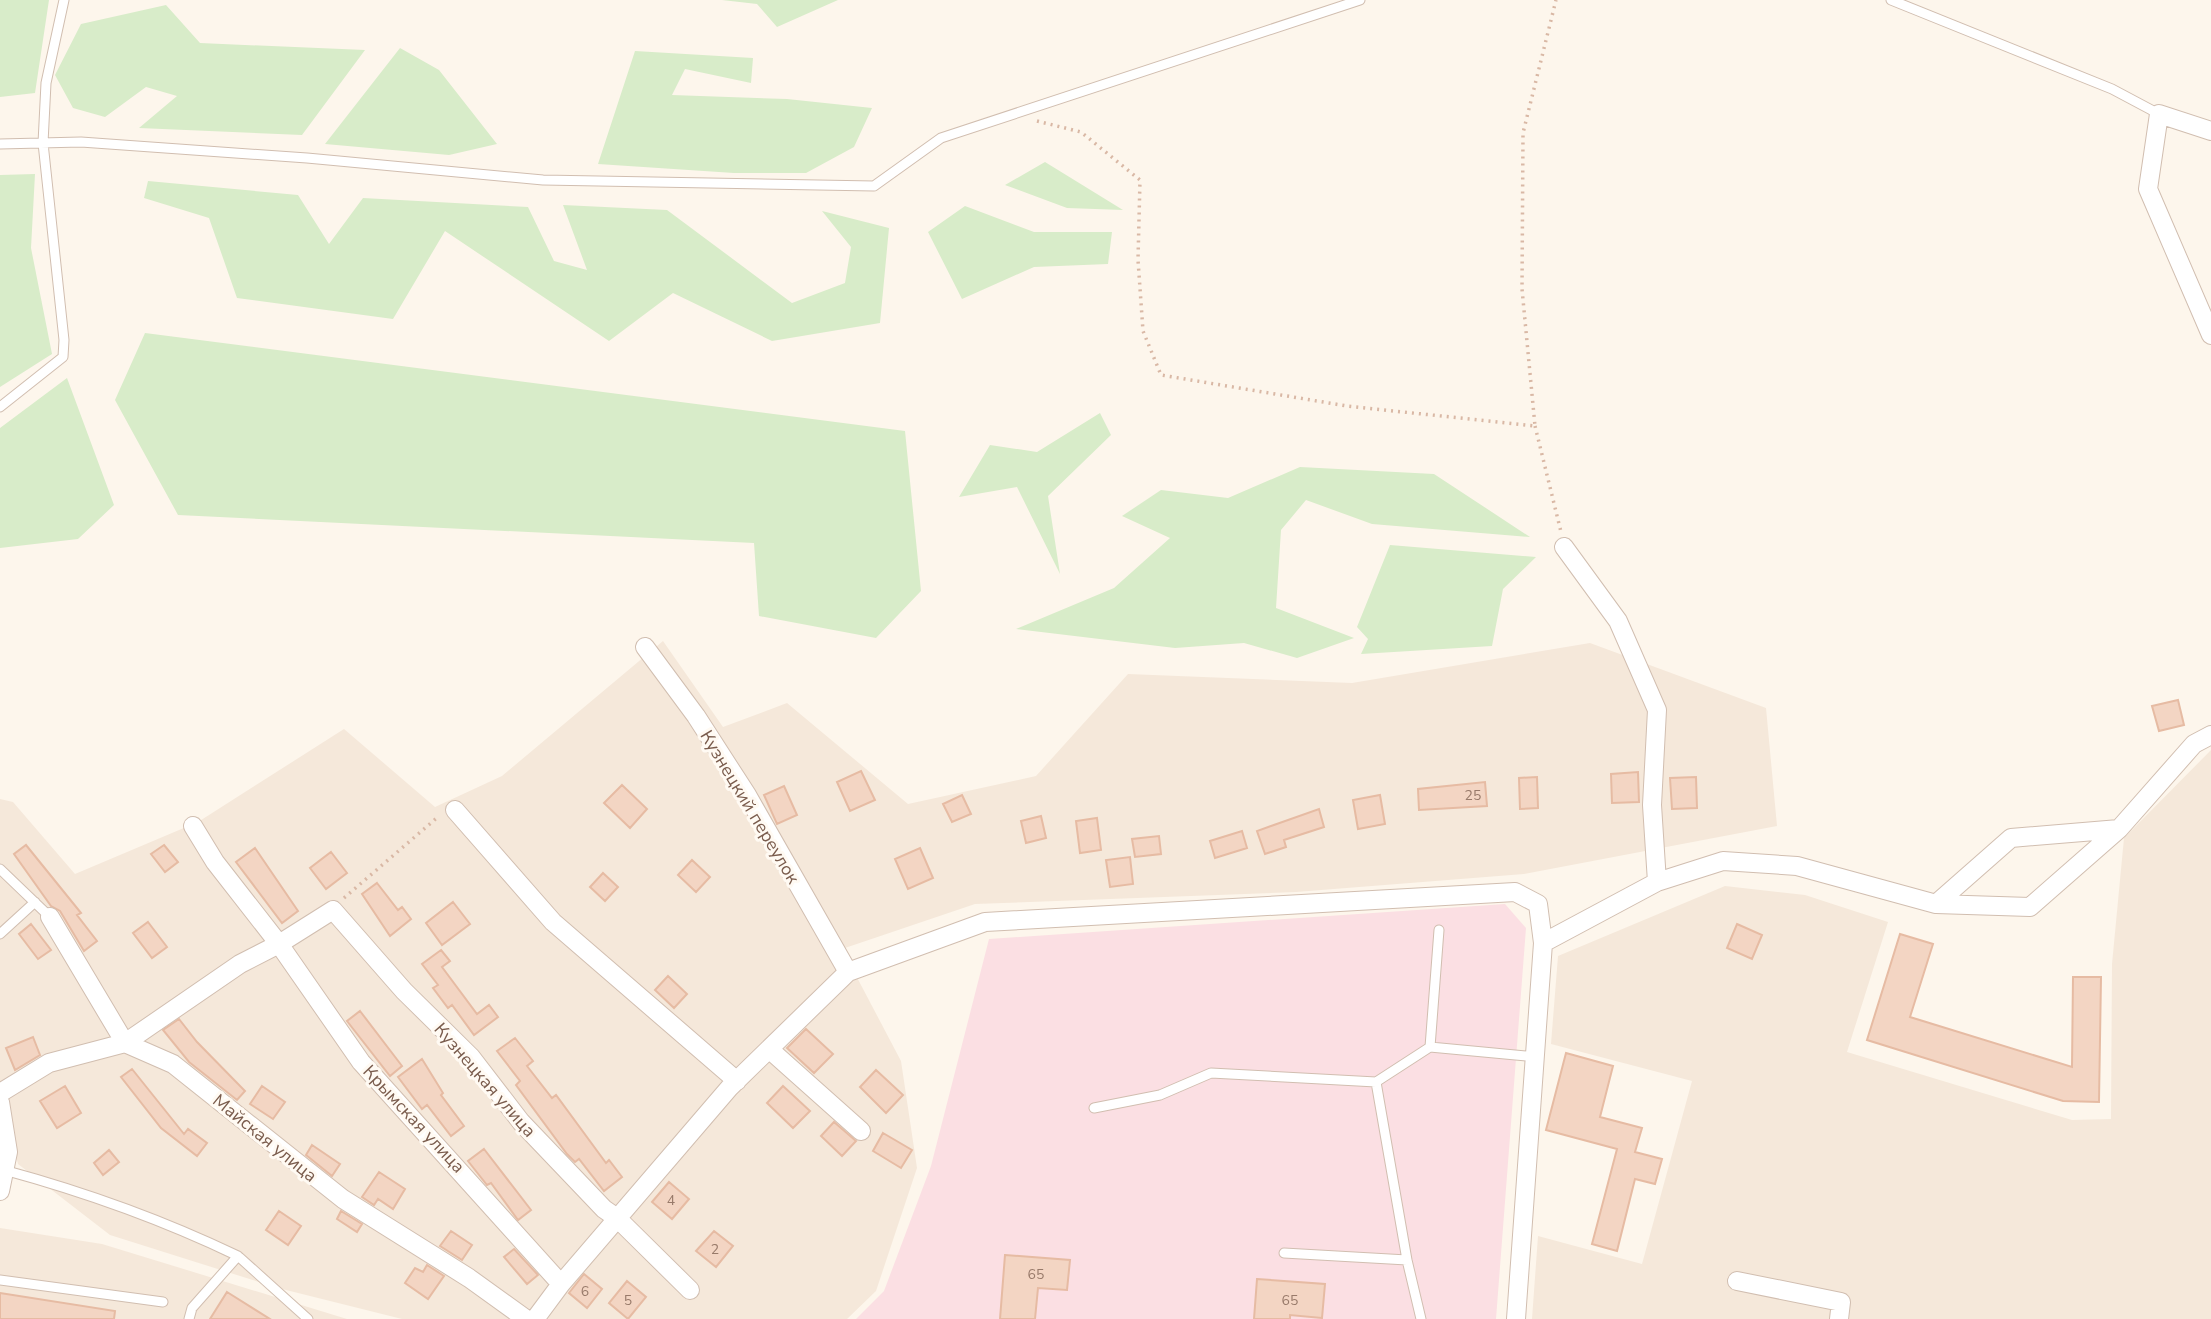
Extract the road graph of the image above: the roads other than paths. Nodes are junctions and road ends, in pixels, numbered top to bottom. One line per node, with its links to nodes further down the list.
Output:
1 (64, 0): 6 (lane)
2 (1360, 0): 6 (lane)
3 (1891, 0): 4 (lane)
4 (2159, 114): 5 (street); 8 (street)
5 (2211, 131)
6 (43, 143): 7 (lane); 9 (lane)
7 (0, 144)
8 (2211, 335)
9 (0, 407)
10 (1564, 547): 17 (street)
11 (645, 647): 25 (street, Кузнецкий переулок)
12 (2211, 735): 15 (street)
13 (455, 810): 30 (street)
14 (193, 826): 24 (street, Крымская улица)
15 (2119, 829): 19 (street); 19 (street)
16 (0, 869): 18 (lane)
17 (1657, 882): 19 (street); 23 (street)
18 (35, 902): 20 (lane); 22 (lane)
19 (1936, 904)
20 (50, 916): 26 (street)
21 (1439, 930): 27 (lane)
22 (0, 934)
23 (1543, 943): 25 (street); 29 (street)
24 (279, 944): 26 (street); 38 (street, Кузнецкая улица); 44 (street, Крымская улица)
25 (848, 972): 28 (street)
26 (125, 1043): 32 (street); 49 (street, Майская улица)
27 (1430, 1047): 29 (lane); 31 (lane)
28 (769, 1049): 30 (street); 35 (street)
29 (1537, 1057): 52 (street)
30 (737, 1081): 38 (street)
31 (1376, 1082): 34 (lane); 41 (lane)
32 (0, 1093)
33 (0, 1102): 36 (street)
34 (1094, 1108)
35 (861, 1132)
36 (4, 1158): 37 (street); 40 (lane)
37 (0, 1191)
38 (617, 1218): 44 (street); 45 (street, Кузнецкая улица)
39 (1284, 1252): 41 (lane)
40 (238, 1256): 47 (lane); 48 (lane)
41 (1407, 1260): 51 (lane)
42 (0, 1280): 46 (lane)
43 (1737, 1281): 53 (street)
44 (561, 1284): 50 (street)
45 (690, 1290)
46 (163, 1302)
47 (189, 1319)
48 (309, 1319)
49 (526, 1319)
50 (535, 1319)
51 (1421, 1319)
52 (1516, 1319)
53 (1839, 1319)

